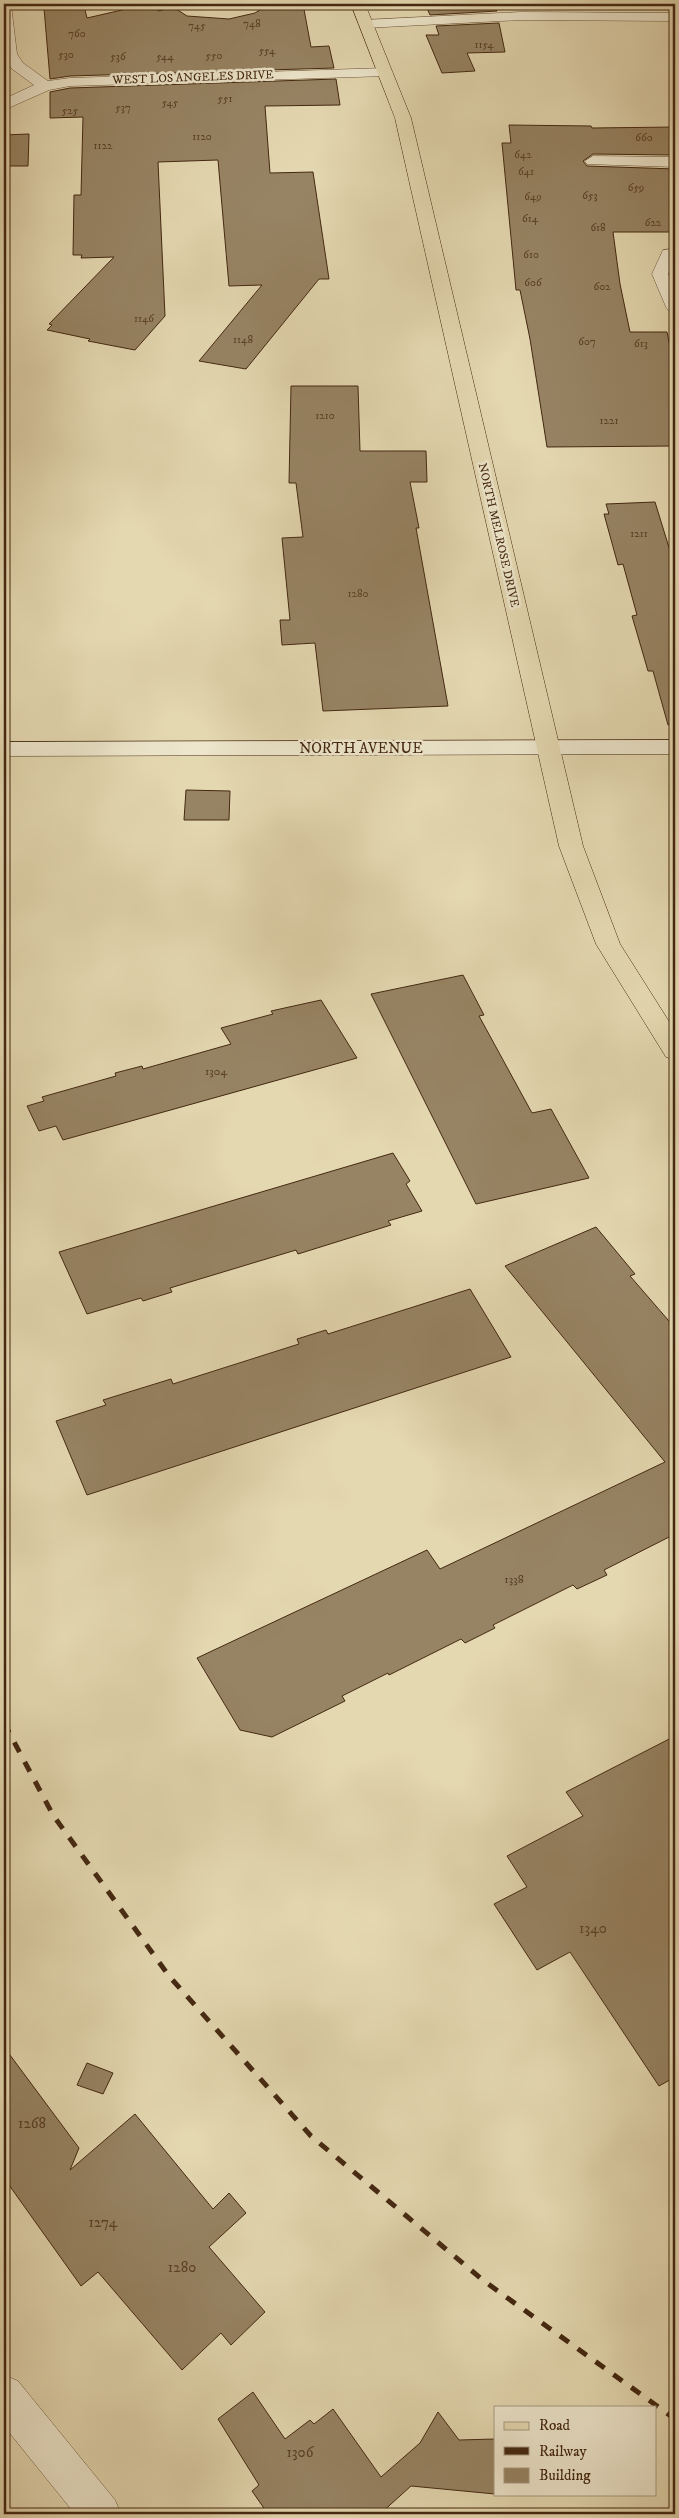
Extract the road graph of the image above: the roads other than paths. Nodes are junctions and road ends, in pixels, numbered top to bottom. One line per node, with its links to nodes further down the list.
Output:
1 (358, 4): 4 (main road, NORTH MELROSE DRIVE)
2 (4, 5): 6 (street)
3 (675, 17): 4 (street)
4 (365, 24): 5 (main road, NORTH MELROSE DRIVE)
5 (386, 72): 6 (street, WEST LOS ANGELES DRIVE); 13 (main road, NORTH MELROSE DRIVE)
6 (45, 86): 7 (street, WEST LOS ANGELES DRIVE)
7 (4, 105)
8 (593, 161): 9 (street)
9 (675, 162)
10 (675, 254): 11 (street)
11 (675, 307)
12 (675, 747): 13 (street, NORTH AVENUE)
13 (549, 748): 14 (street, NORTH AVENUE); 15 (main road, NORTH MELROSE DRIVE)
14 (4, 749)
15 (675, 1050)
16 (4, 2395): 17 (street)
17 (101, 2514)

